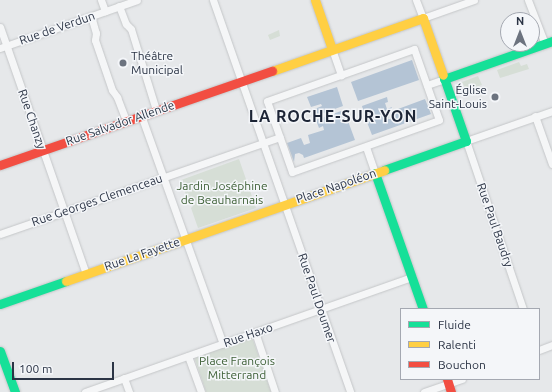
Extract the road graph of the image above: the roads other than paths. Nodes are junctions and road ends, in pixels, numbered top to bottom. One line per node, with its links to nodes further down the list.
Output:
1 (101, 0): 9 (street)
2 (137, 0): 8 (street, Rue de Verdun)
3 (213, 0): 18 (street, Place Napoléon)
4 (315, 0): 15 (street)
5 (416, 0): 11 (street)
6 (474, 0): 11 (street)
7 (528, 0): 13 (street)
8 (119, 6): 9 (street, Rue de Verdun); 20 (street)
9 (105, 11): 10 (street, Rue de Verdun)
10 (90, 16): 14 (street, Rue de Verdun); 24 (street)
11 (423, 18): 15 (street); 17 (street)
12 (0, 27): 14 (street, Rue Chanzy)
13 (548, 43): 17 (street)
14 (3, 47): 29 (street, Rue Chanzy)
15 (332, 49): 16 (street); 18 (street)
16 (341, 75): 19 (street); 25 (street)
17 (444, 79): 19 (street); 26 (street)
18 (240, 81): 20 (street, Rue Salvador Allende); 27 (street, Place Napoléon)
19 (427, 85): 28 (street)
20 (156, 110): 22 (street, Rue Salvador Allende)
21 (552, 111): 23 (street)
22 (141, 115): 24 (street, Rue Salvador Allende); 33 (street)
23 (535, 116): 26 (street); 30 (street)
24 (126, 121): 29 (street, Rue Salvador Allende)
25 (280, 137): 27 (street, Rue Georges Clemenceau); 28 (street)
26 (466, 141): 32 (street, Place Napoléon); 42 (street, Rue Paul Baudry)
27 (262, 143): 33 (street, Rue Georges Clemenceau); 34 (street, Place Napoléon)
28 (366, 147): 32 (street)
29 (43, 150): 31 (street, Rue Salvador Allende); 35 (street, Rue Chanzy)
30 (552, 164)
31 (0, 165)
32 (375, 173): 34 (street, Place Napoléon); 39 (street)
33 (163, 177): 35 (street, Rue Georges Clemenceau); 37 (street)
34 (284, 204): 37 (street, Rue La Fayette); 43 (street, Rue Paul Doumer)
35 (64, 212): 36 (street, Rue Georges Clemenceau); 38 (street, Rue Chanzy)
36 (0, 234)
37 (185, 239): 38 (street, Rue La Fayette); 45 (street)
38 (86, 274): 40 (street, Rue La Fayette)
39 (412, 277): 41 (street); 43 (street, Rue Haxo)
40 (0, 304)
41 (423, 308)
42 (523, 308)
43 (320, 310): 44 (street, Rue Haxo); 58 (street, Rue Paul Doumer)
44 (255, 332): 45 (street, Rue Haxo); 57 (street)
45 (223, 344): 49 (street, Rue Haxo)
46 (552, 345): 47 (street)
47 (540, 350)
48 (0, 351): 53 (street)
49 (188, 356): 50 (street, Rue Haxo); 56 (street)
50 (124, 378): 54 (street, Rue Haxo); 55 (street)
51 (460, 380): 52 (street)
52 (449, 385): 59 (street)
53 (15, 392)
54 (85, 392)
55 (128, 392)
56 (200, 392)
57 (275, 392)
58 (350, 392)
59 (424, 392)

